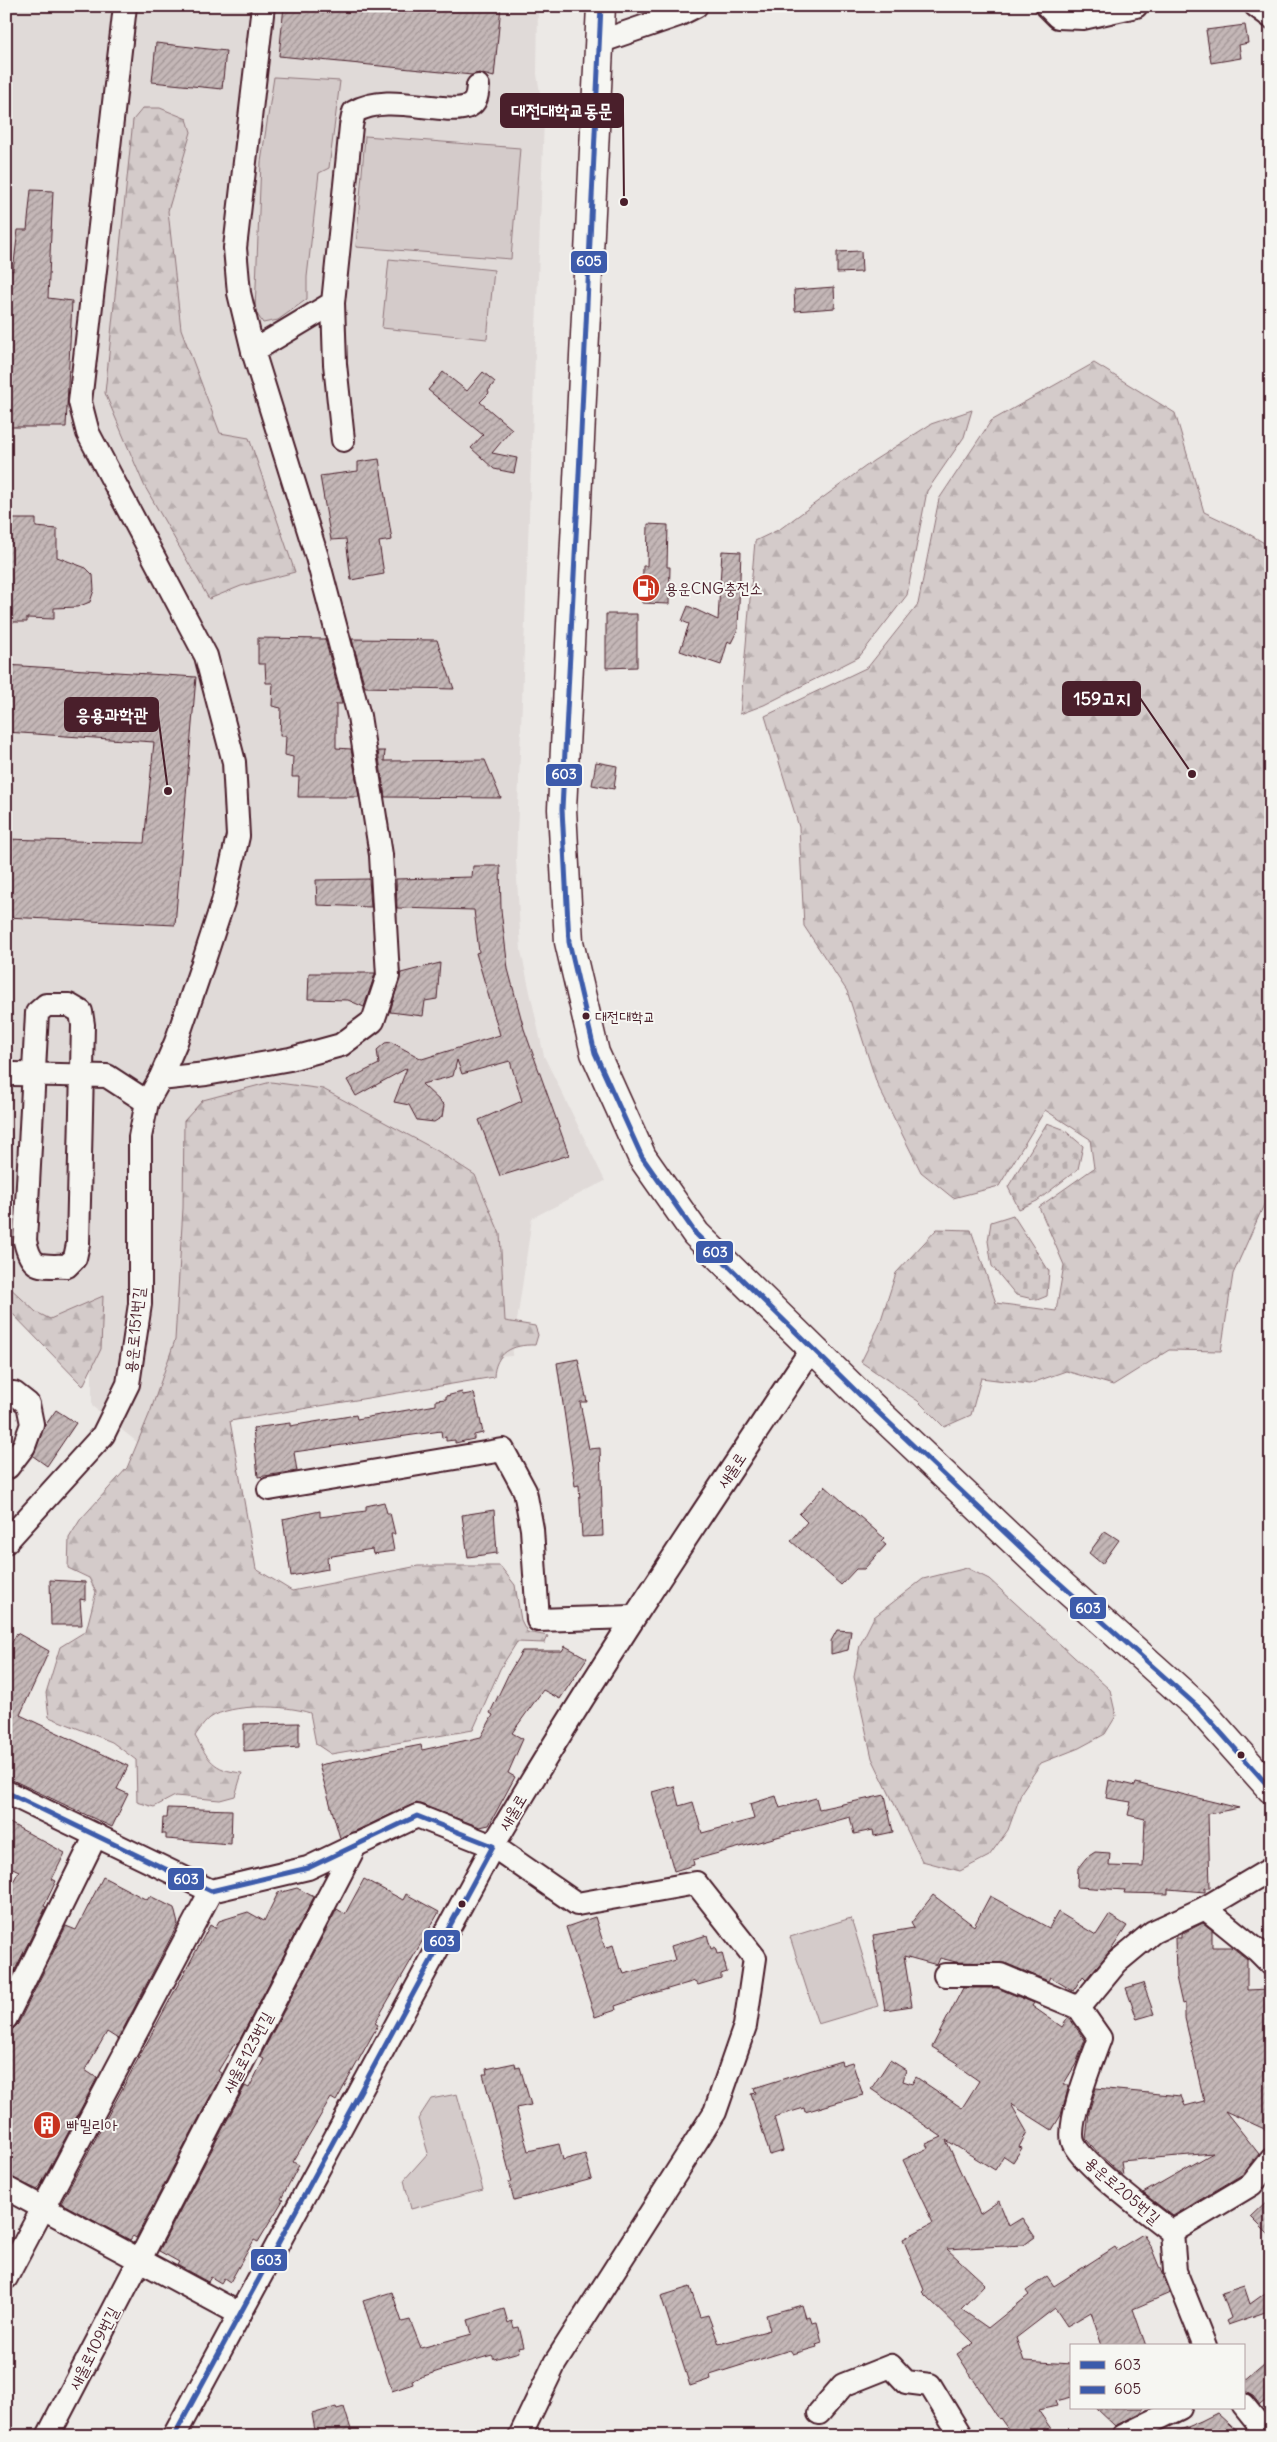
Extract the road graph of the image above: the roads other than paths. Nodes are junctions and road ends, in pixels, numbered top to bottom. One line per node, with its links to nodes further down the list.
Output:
1 (125, 6): 16 (street, 용운로151번길)
2 (262, 6): 12 (street)
3 (601, 6): 9 (main road)
4 (696, 6): 9 (street)
5 (1047, 6): 6 (street)
6 (1136, 6)
7 (1256, 6): 8 (street)
8 (1271, 17)
9 (599, 42): 18 (main road)
10 (478, 86): 11 (street)
11 (333, 302): 12 (street); 13 (street)
12 (253, 351): 16 (street)
13 (344, 440)
14 (23, 1074): 15 (street); 15 (street); 15 (street)
15 (82, 1075): 17 (street)
16 (160, 1079): 17 (street, 용운로151번길)
17 (147, 1102): 22 (street, 용운로151번길)
18 (813, 1347): 23 (street, 새울로); 24 (main road)
19 (6, 1393): 20 (street)
20 (7, 1469)
21 (269, 1489): 23 (street)
22 (6, 1542)
23 (632, 1617): 28 (street, 새울로)
24 (1271, 1789)
25 (6, 1792): 26 (street)
26 (96, 1836): 30 (street); 35 (street)
27 (356, 1844): 28 (street); 30 (street); 40 (street, 새울로123번길)
28 (493, 1846): 42 (street, 새울로); 49 (street)
29 (1271, 1869): 31 (street)
30 (211, 1891): 38 (street)
31 (1205, 1908): 32 (street); 34 (street)
32 (1271, 1964)
33 (945, 1975): 34 (street)
34 (1079, 2008): 39 (street, 용운로205번길)
35 (6, 2018)
36 (1271, 2160): 39 (street, 용운로205번길)
37 (6, 2188): 38 (street)
38 (43, 2208): 40 (street); 41 (street)
39 (1172, 2232): 43 (street, 용운로205번길)
40 (139, 2259): 42 (street); 47 (street, 새울로109번길)
41 (6, 2278)
42 (240, 2314): 48 (street, 새울로)
43 (1204, 2344)
44 (1244, 2406): 52 (street)
45 (1176, 2410): 51 (street)
46 (819, 2413): 50 (street)
47 (48, 2436)
48 (174, 2436)
49 (520, 2436)
50 (961, 2436)
51 (1123, 2436)
52 (1268, 2436)

